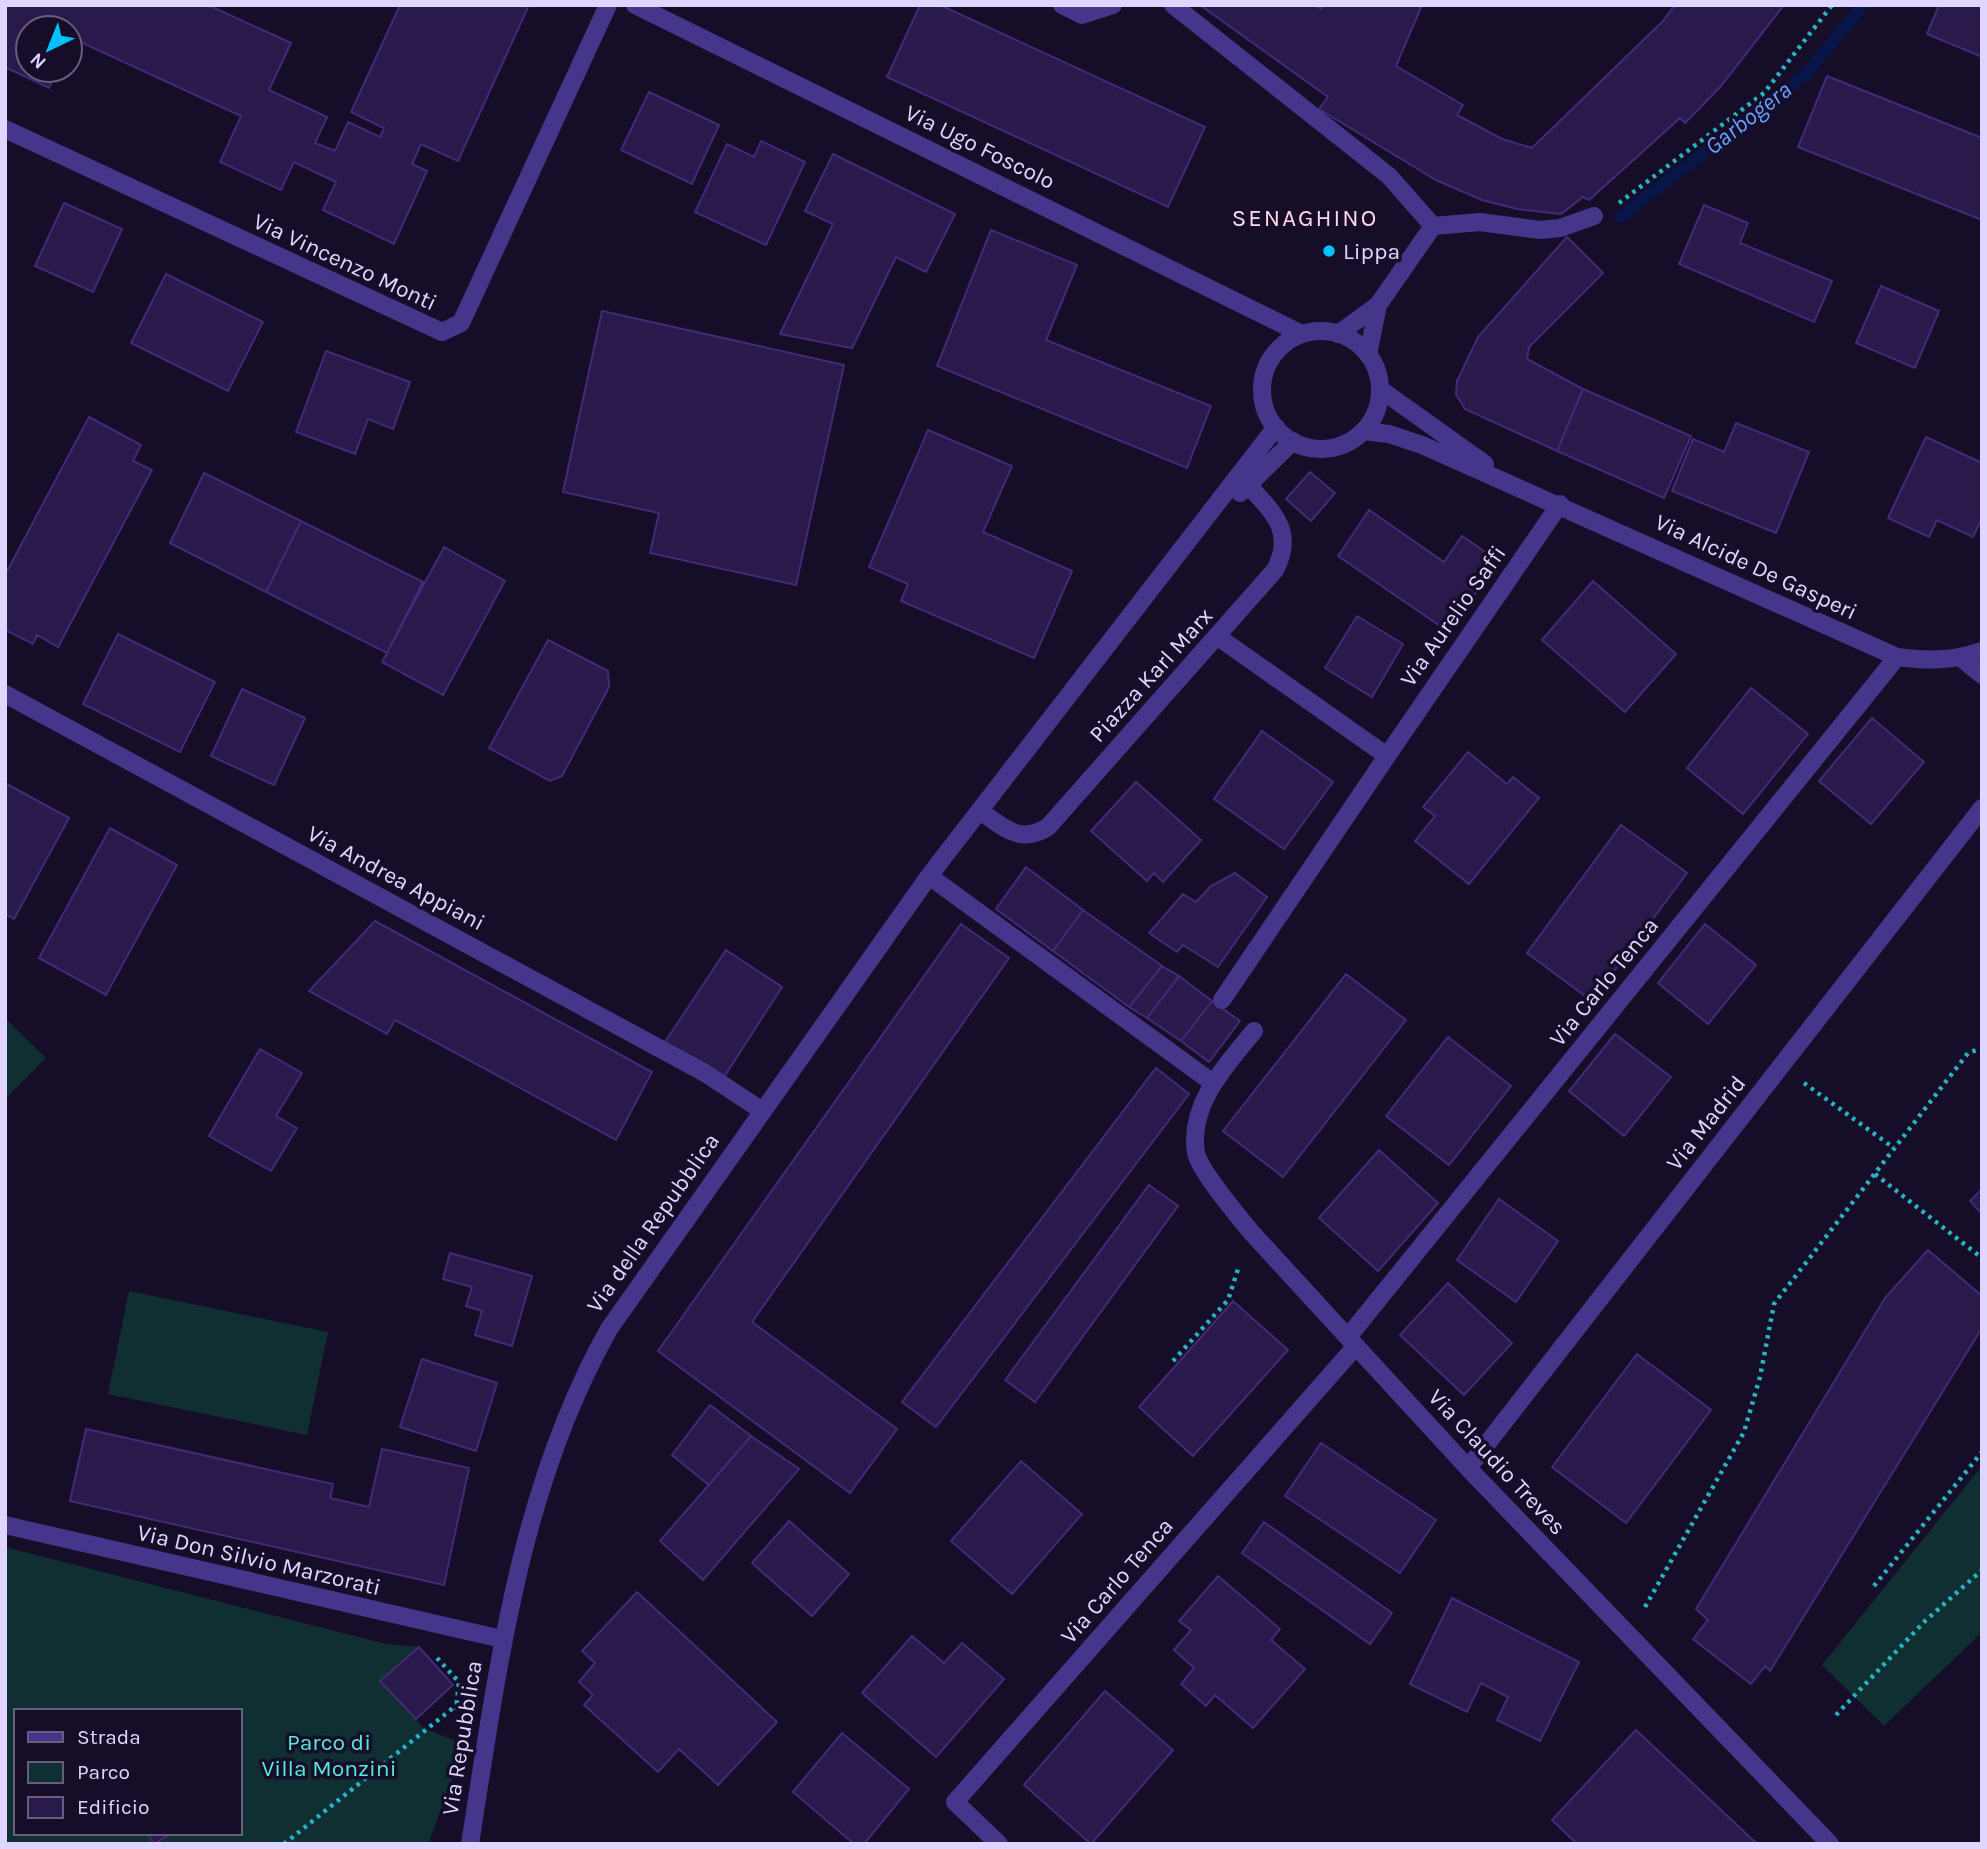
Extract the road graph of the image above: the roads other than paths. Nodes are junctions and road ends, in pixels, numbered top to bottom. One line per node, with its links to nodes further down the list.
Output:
1 (608, 5): 6 (street, Via Vincenzo Monti)
2 (635, 5): 10 (street, Via Ugo Foscolo)
3 (1062, 5): 4 (street)
4 (1113, 5)
5 (1173, 5): 8 (street)
6 (5, 129)
7 (1594, 216): 8 (street)
8 (1433, 226): 9 (street)
9 (1378, 305): 11 (street); 12 (street)
10 (1302, 334): 11 (street); 14 (street)
11 (1338, 334): 12 (street)
12 (1368, 355): 13 (street)
13 (1380, 389): 15 (street); 18 (street, Via Alcide De Gasperi)
14 (1276, 427): 16 (street); 20 (street, Piazza Karl Marx)
15 (1363, 431): 16 (street); 18 (street, Via Alcide De Gasperi)
16 (1293, 441): 17 (street, Piazza Karl Marx)
17 (1248, 485): 20 (street, Piazza Karl Marx); 21 (street, Piazza Karl Marx)
18 (1516, 486): 19 (street, Via Alcide De Gasperi)
19 (1560, 504): 23 (street, Via Alcide De Gasperi); 27 (street, Via Aurelio Saffi)
20 (1184, 548): 29 (street, Piazza Karl Marx)
21 (1218, 637): 27 (street); 29 (street, Piazza Karl Marx)
22 (1982, 651): 24 (street, Via Alcide De Gasperi)
23 (1897, 657): 24 (street, Via Alcide De Gasperi); 35 (street, Via Carlo Tenca)
24 (1961, 658): 25 (street)
25 (1982, 676)
26 (5, 694): 34 (street, Via Andrea Appiani)
27 (1387, 756): 31 (street, Via Aurelio Saffi)
28 (1982, 808): 36 (street, Via Madrid)
29 (980, 811): 30 (street, Piazza Karl Marx)
30 (929, 876): 33 (street); 34 (street, Via della Repubblica)
31 (1222, 1000)
32 (1254, 1031): 33 (street, Via Claudio Treves)
33 (1213, 1083): 35 (street, Via Claudio Treves)
34 (761, 1110): 38 (street, Via della Repubblica)
35 (1352, 1342): 36 (street, Via Claudio Treves); 40 (street, Via Carlo Tenca)
36 (1468, 1468): 41 (street, Via Claudio Treves)
37 (5, 1525): 38 (street, Via Don Silvio Marzorati)
38 (502, 1639): 39 (street, Via Repubblica)
39 (470, 1844)
40 (999, 1844)
41 (1830, 1844)

